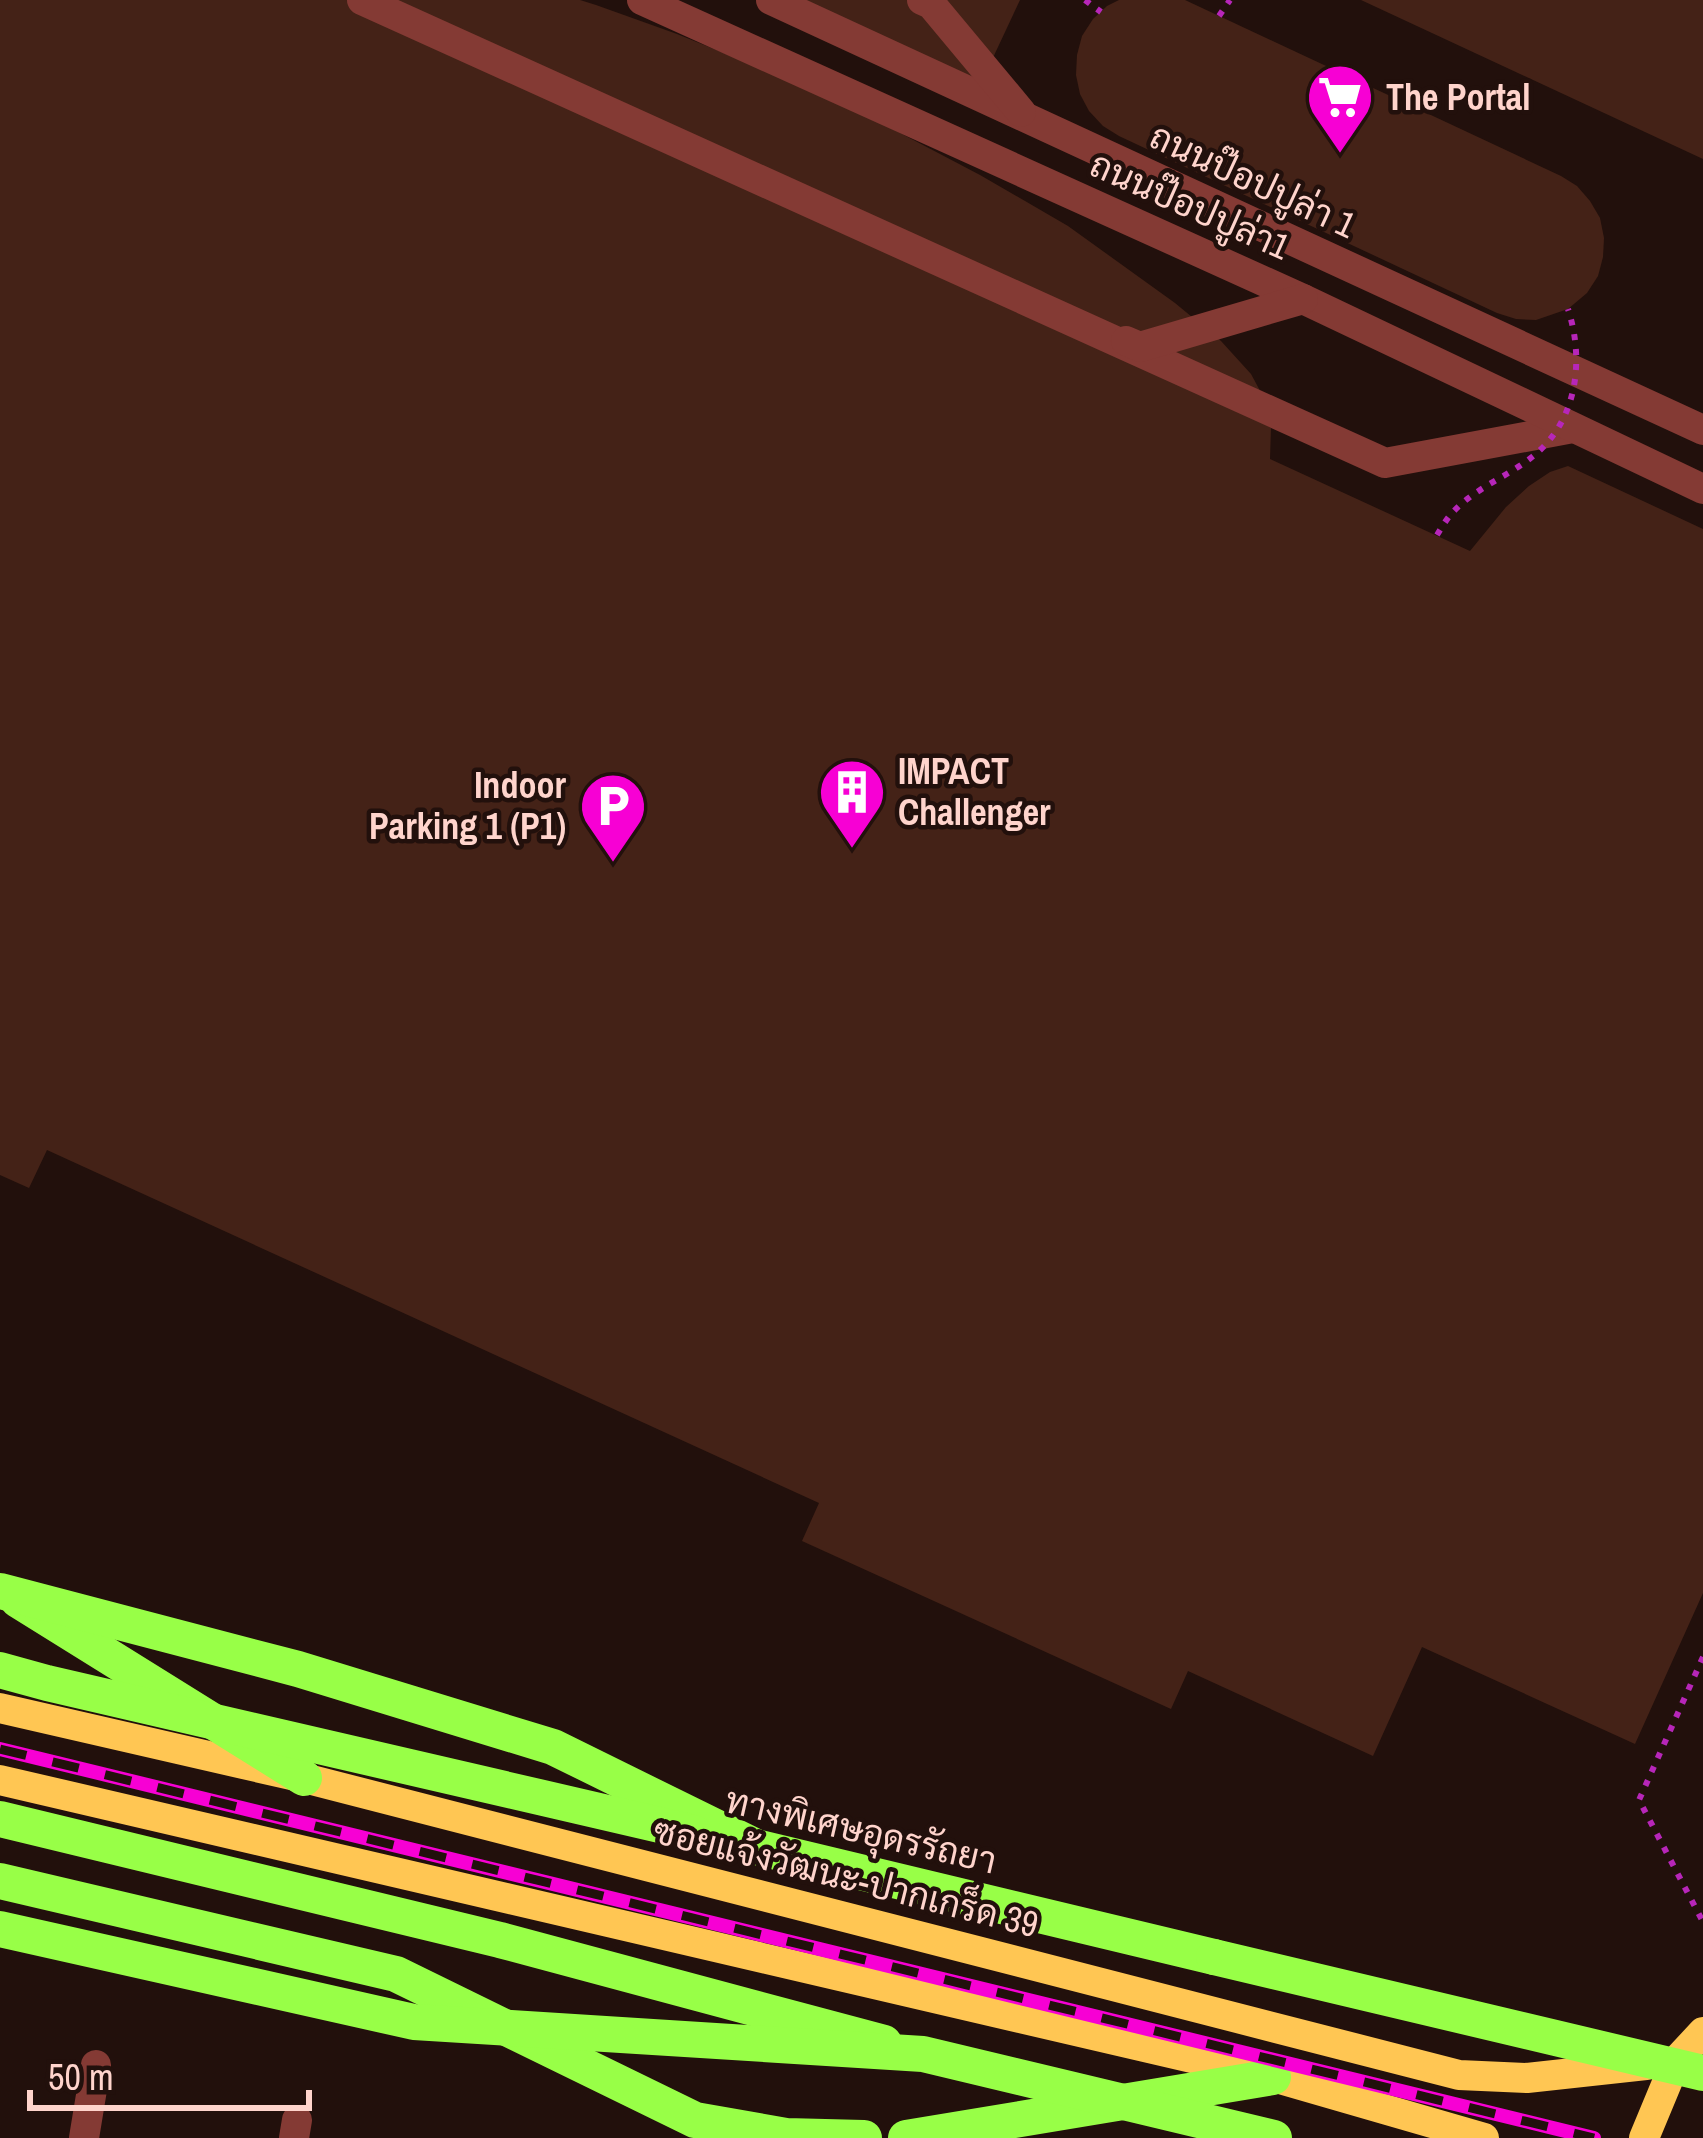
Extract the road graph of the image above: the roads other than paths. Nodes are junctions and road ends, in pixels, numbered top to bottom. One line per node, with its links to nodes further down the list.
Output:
1 (362, 0): 8 (street)
2 (410, 0): 7 (street)
3 (642, 0): 7 (street, ถนนป๊อปปูล่า1)
4 (771, 0): 6 (street, ถนนป๊อปปูล่า 1)
5 (922, 0): 6 (street)
6 (1026, 118): 9 (street, ถนนป๊อปปูล่า 1)
7 (1303, 299): 8 (street, ถนนป๊อปปูล่า1)
8 (1574, 428): 10 (street, ถนนป๊อปปูล่า1)
9 (1703, 430)
10 (1703, 489)
11 (0, 1590): 14 (highway); 17 (highway, bridge)
12 (0, 1670): 17 (highway, ทางพิเศษอุดรรัถยา, bridge)
13 (0, 1708): 14 (main road, ซอยแจ้งวัฒนะ-ปากเกร็ด 39)
14 (304, 1778): 23 (main road, ซอยแจ้งวัฒนะ-ปากเกร็ด 39)
15 (0, 1780): 24 (main road)
16 (0, 1819): 21 (highway, bridge)
17 (756, 1847): 23 (highway, ทางพิเศษอุดรรัถยา, bridge)
18 (0, 1881): 26 (highway)
19 (0, 1930): 21 (highway, bridge)
20 (1703, 2032): 23 (main road)
21 (923, 2054): 28 (highway, bridge)
22 (96, 2065): 25 (street)
23 (1689, 2067): 30 (main road)
24 (1273, 2078): 27 (highway); 29 (main road)
25 (84, 2138)
26 (864, 2138)
27 (906, 2138)
28 (1274, 2138)
29 (1484, 2138)
30 (1644, 2138)

